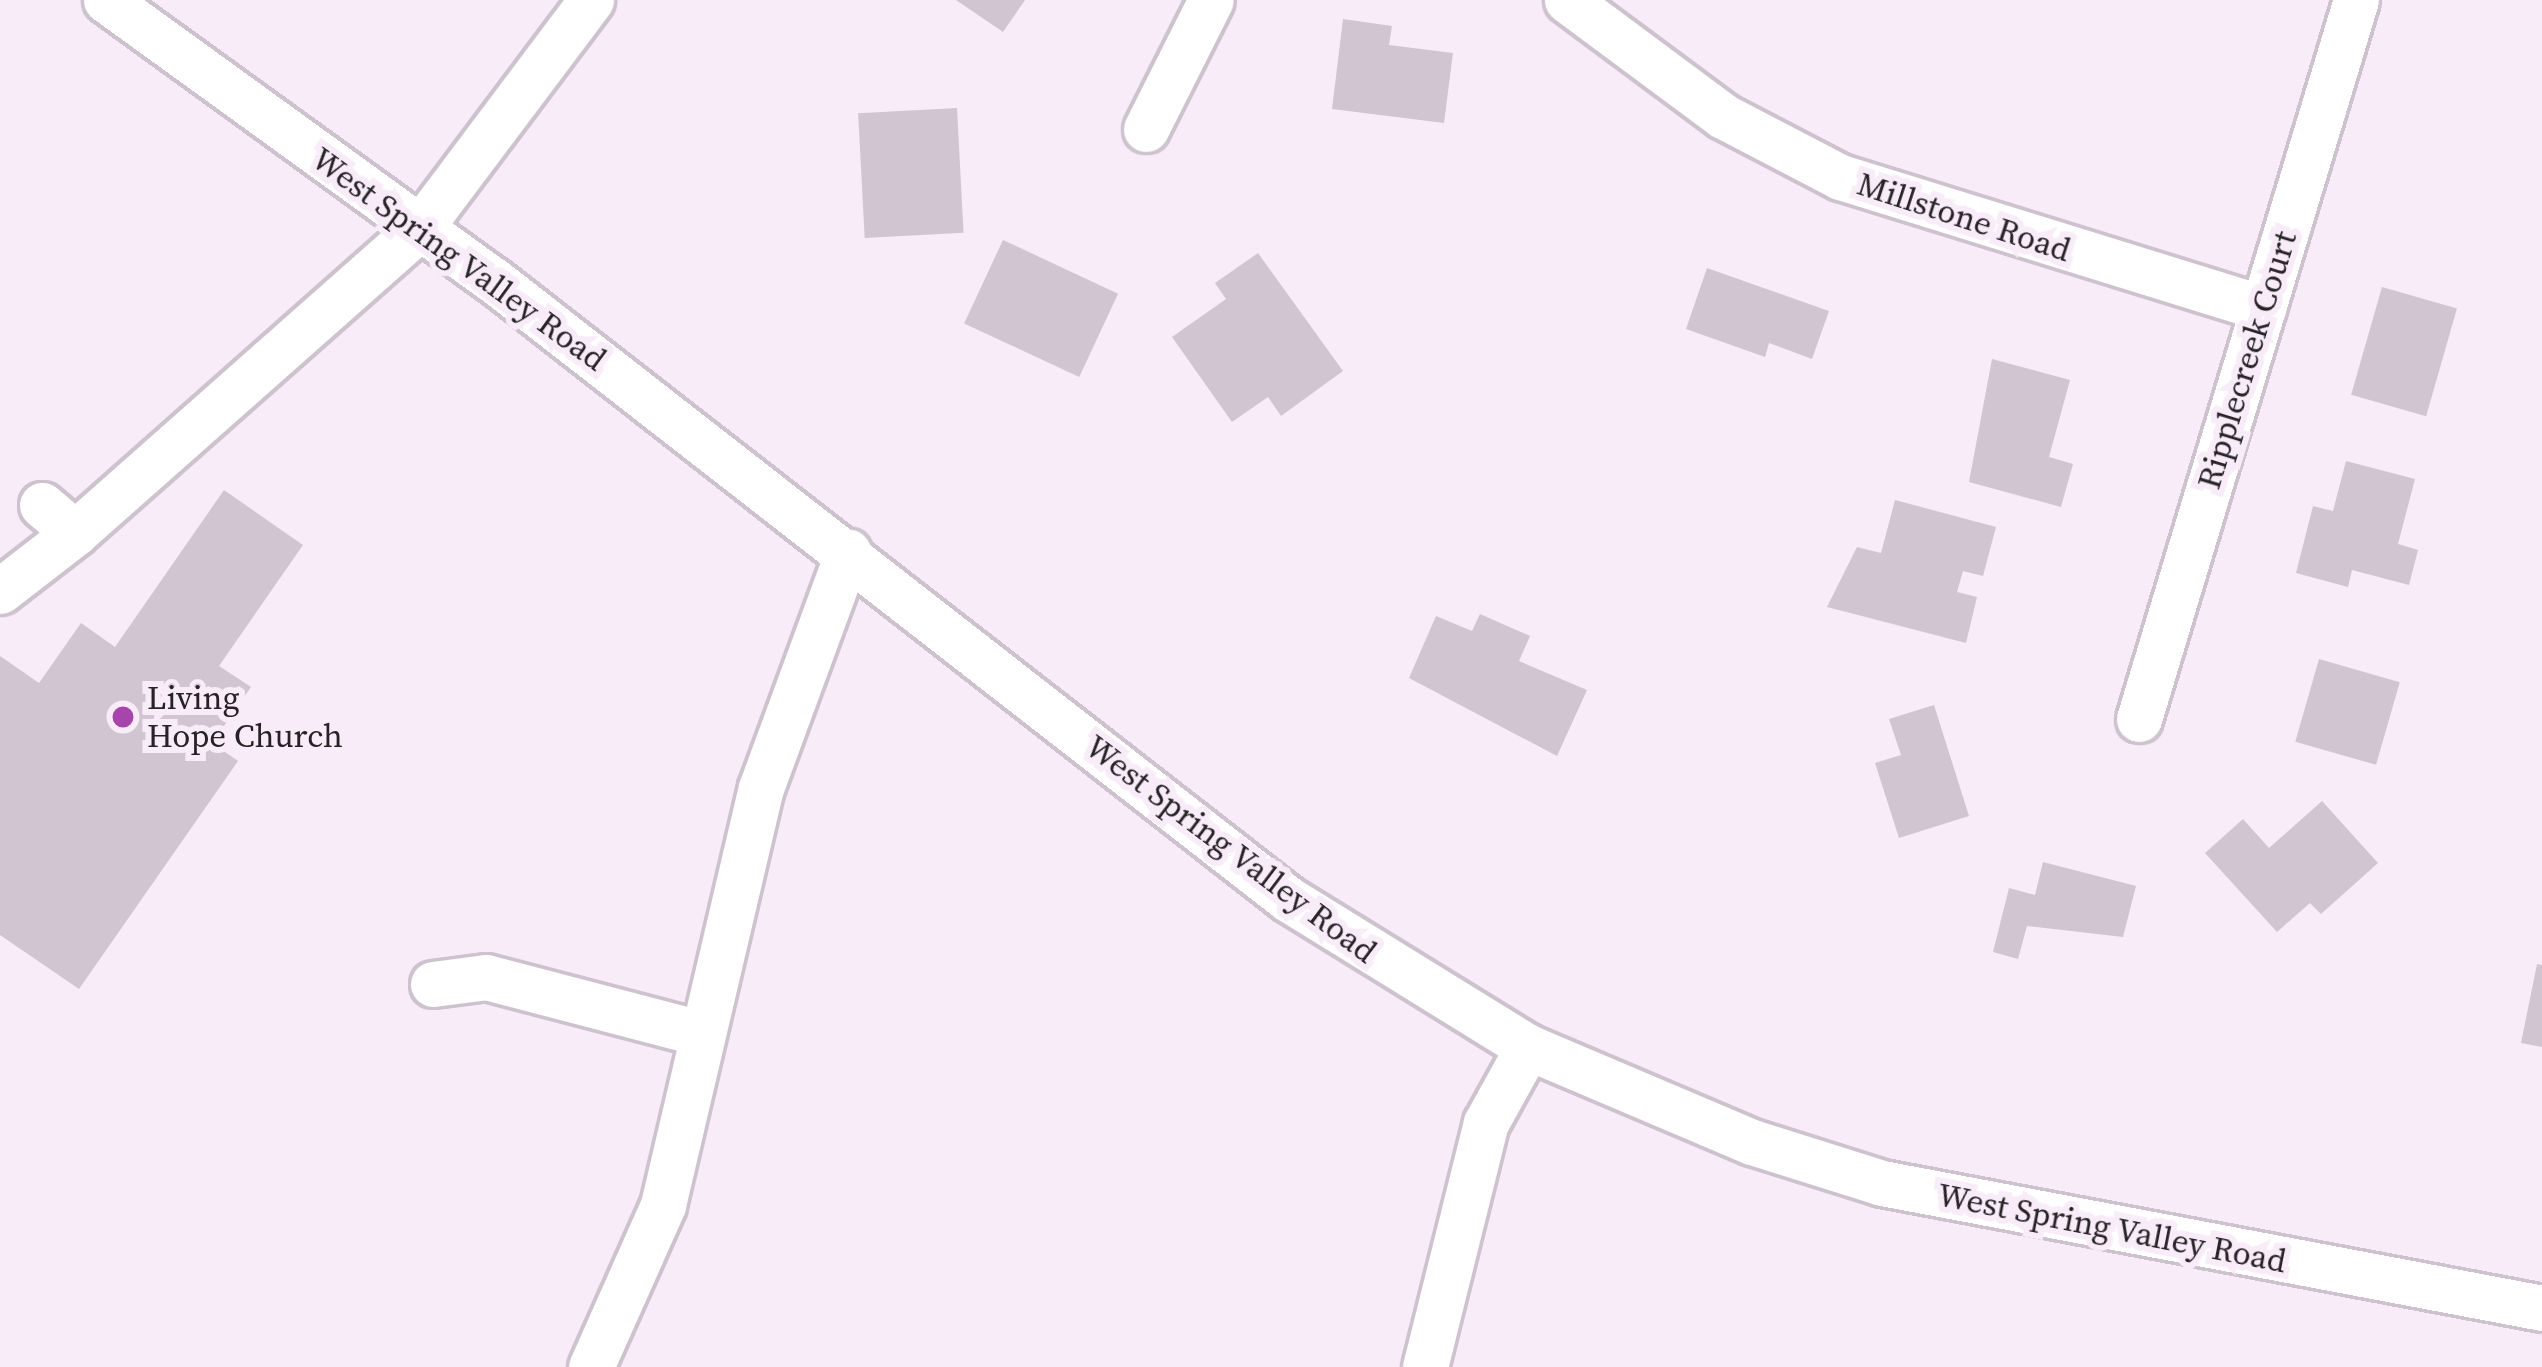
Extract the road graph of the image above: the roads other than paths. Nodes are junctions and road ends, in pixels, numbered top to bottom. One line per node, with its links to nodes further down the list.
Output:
1 (106, 0): 7 (street, West Spring Valley Road)
2 (591, 0): 7 (street)
3 (1210, 0): 6 (street)
4 (1567, 0): 8 (street, Millstone Road)
5 (2356, 0): 8 (street, Ripplecreek Court)
6 (1146, 129)
7 (420, 228): 9 (street, West Spring Valley Road); 10 (street)
8 (2263, 308): 11 (street, Ripplecreek Court)
9 (848, 552): 13 (street); 14 (street, West Spring Valley Road)
10 (0, 591)
11 (2139, 719)
12 (433, 984): 13 (street)
13 (700, 1033): 16 (street)
14 (1528, 1047): 15 (street, West Spring Valley Road); 17 (street)
15 (2542, 1308)
16 (591, 1367)
17 (1425, 1367)

